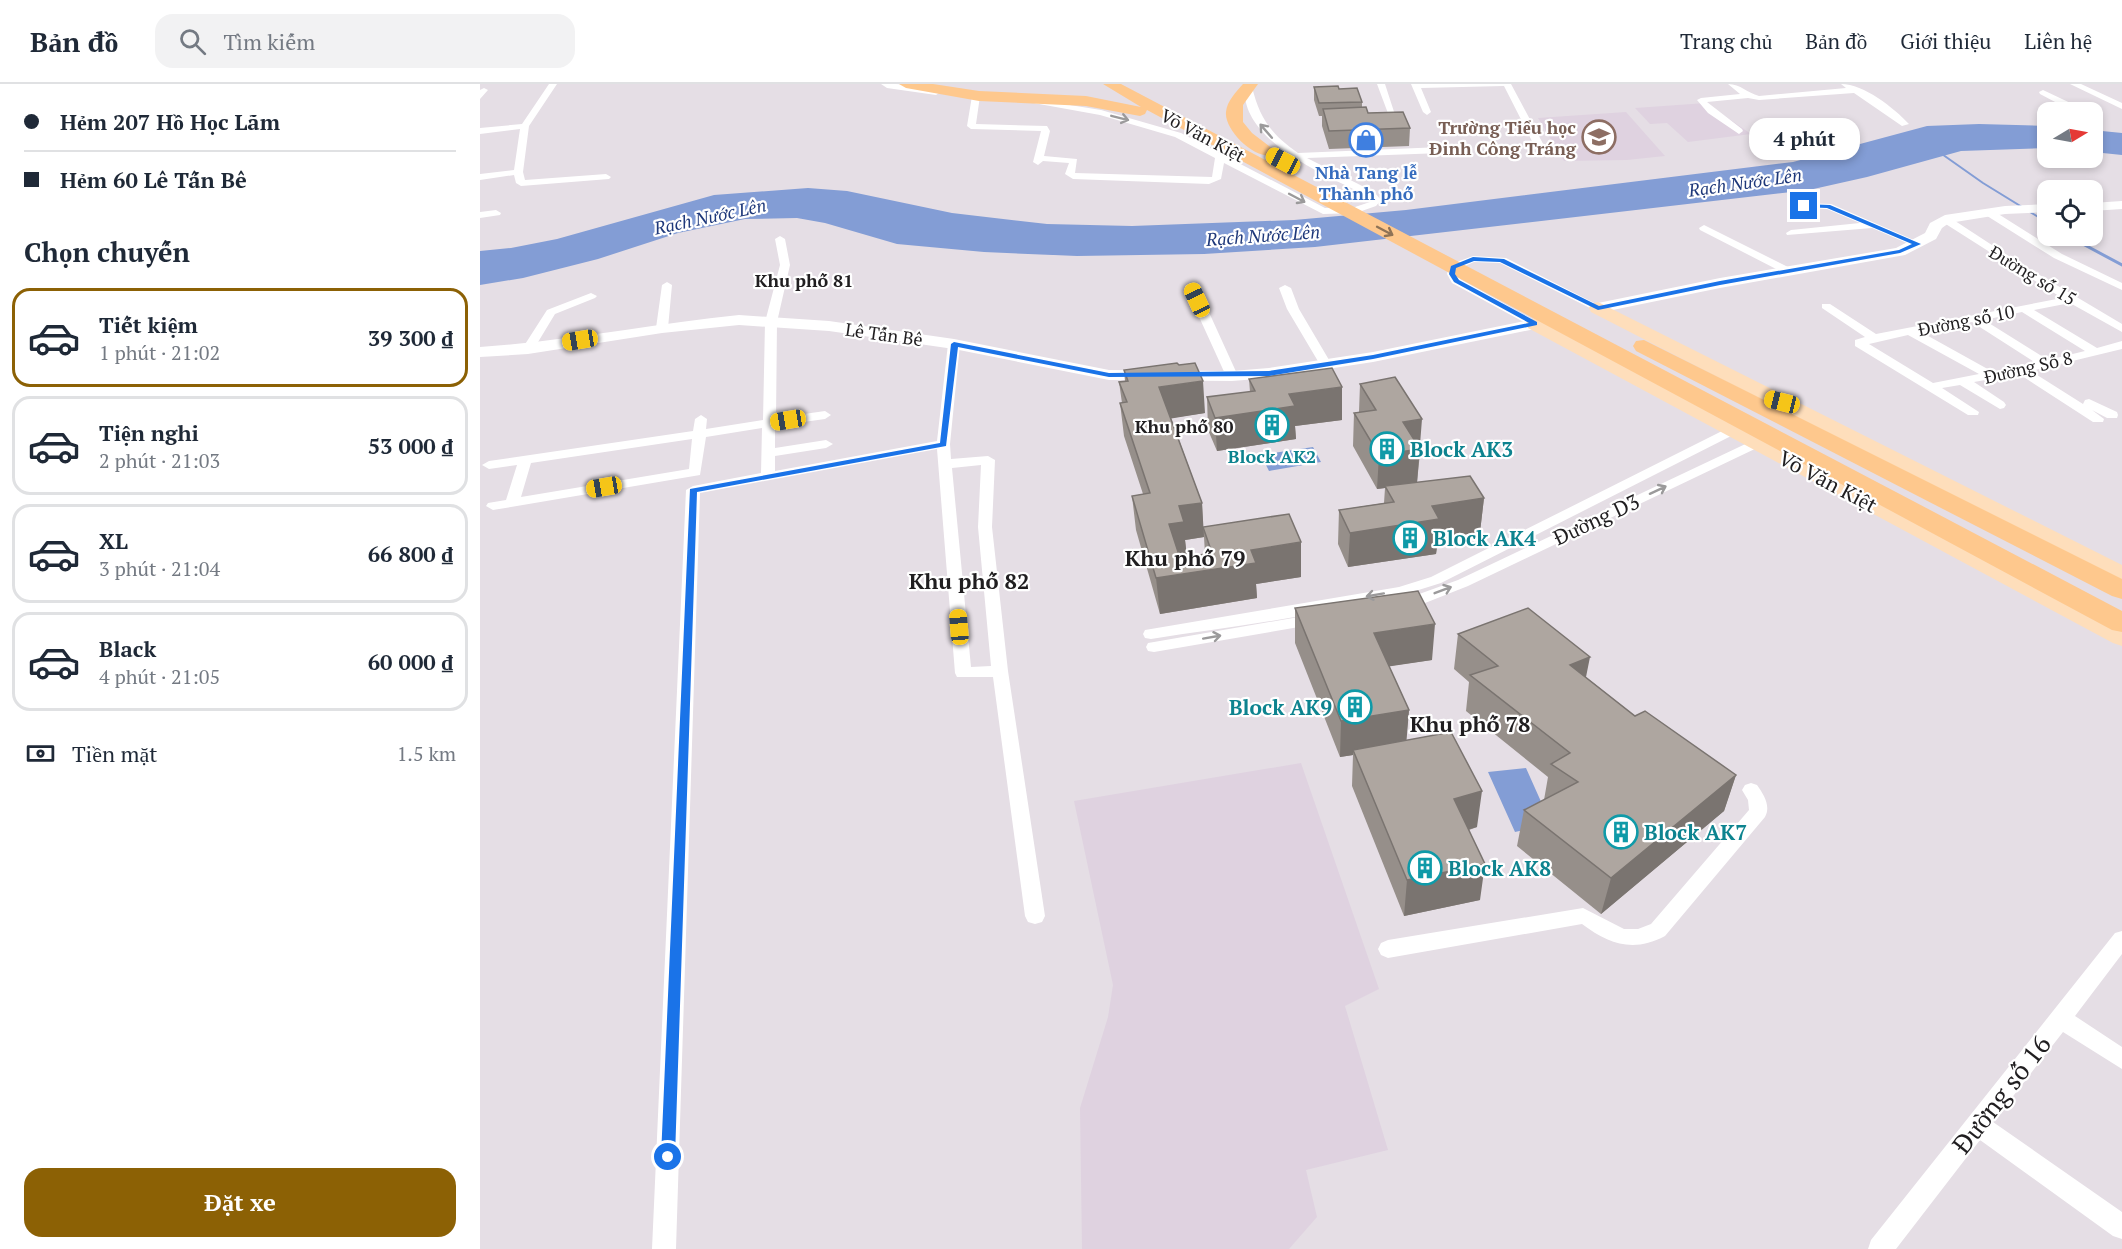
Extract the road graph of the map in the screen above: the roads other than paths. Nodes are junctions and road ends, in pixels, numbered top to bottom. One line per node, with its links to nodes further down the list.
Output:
1 (553, 84): 25 (street)
2 (887, 84): 13 (street)
3 (906, 84): 13 (highway)
4 (1110, 84): 23 (highway, Võ Văn Kiệt)
5 (1134, 84): 29 (highway, Võ Văn Kiệt)
6 (1381, 84): 22 (street)
7 (1477, 84): 11 (street); 30 (street)
8 (1732, 84): 17 (street)
9 (1844, 84): 12 (street)
10 (2074, 84): 20 (street)
11 (1415, 85): 21 (street)
12 (1855, 90): 17 (street); 24 (street)
13 (945, 92): 16 (highway)
14 (2043, 92): 18 (street)
15 (1246, 93): 29 (highway); 31 (street, one-way to 15)
16 (976, 96): 19 (highway); 36 (street)
17 (1748, 96): 27 (street)
18 (2062, 102)
19 (1070, 103): 23 (highway); 32 (street, one-way to 32)
20 (2122, 106)
21 (1427, 112)
22 (1373, 119)
23 (1178, 122): 64 (highway, Võ Văn Kiệt, one-way to 64)
24 (1905, 124)
25 (525, 126): 26 (street); 33 (street)
26 (480, 131)
27 (1739, 131)
28 (1442, 150): 31 (street)
29 (1267, 152): 51 (highway, Võ Văn Kiệt)
30 (1543, 153)
31 (1297, 156): 32 (street, one-way to 31)
32 (1220, 158): 36 (street)
33 (518, 172): 34 (street); 35 (street)
34 (480, 177)
35 (606, 177)
36 (1201, 180): 37 (street)
37 (1198, 191)
38 (2122, 205): 40 (street)
39 (1804, 206): 46 (street)
40 (2103, 206)
41 (2037, 208): 42 (street)
42 (1988, 212): 45 (street); 55 (street)
43 (496, 213): 44 (street)
44 (480, 214)
45 (1945, 219): 50 (street); 58 (street, Đường số 15)
46 (1873, 225): 48 (street); 50 (street)
47 (1704, 228): 52 (street)
48 (1791, 233)
49 (780, 239): 62 (street)
50 (1918, 244): 52 (street)
51 (1473, 259): 63 (street); 64 (highway, Võ Văn Kiệt); 64 (street)
52 (1788, 271): 64 (street)
53 (667, 285): 65 (street)
54 (1191, 286): 78 (street)
55 (2122, 287)
56 (1286, 288): 75 (street)
57 (591, 296): 71 (street)
58 (2072, 299): 60 (street, Đường số 10); 66 (street, Đường số 15)
59 (1826, 306): 68 (street)
60 (2025, 309): 61 (street, Đường số 10); 72 (street)
61 (1973, 318): 67 (street, Đường số 10); 74 (street)
62 (771, 322): 65 (street, Lê Tấn Bê); 69 (street, Lê Tấn Bê); 90 (street)
63 (1535, 324): 75 (street, Lê Tấn Bê); 85 (main road, Võ Văn Kiệt)
64 (1598, 325): 81 (highway, Võ Văn Kiệt); 82 (main road, Võ Văn Kiệt); 85 (highway); 104 (highway, Võ Văn Kiệt)
65 (662, 328): 71 (street, Lê Tấn Bê)
66 (2122, 329)
67 (1910, 331): 68 (street, Đường số 10); 77 (street)
68 (1874, 338): 80 (street, Đường số 10)
69 (954, 344): 78 (street, Lê Tấn Bê); 94 (street)
70 (2122, 345): 72 (street, Đường Số 8)
71 (528, 349): 73 (street, Lê Tấn Bê)
72 (2094, 351): 74 (street, Đường Số 8)
73 (480, 352)
74 (2044, 363): 76 (street, Đường Số 8)
75 (1326, 365): 78 (street, Lê Tấn Bê)
76 (2021, 370): 77 (street, Đường Số 8); 83 (street)
77 (1990, 375): 79 (street, Đường Số 8)
78 (1232, 376)
79 (1963, 381): 80 (street, Đường Số 8); 84 (street)
80 (1934, 386): 86 (street)
81 (1732, 390): 82 (highway); 103 (highway, Võ Văn Kiệt)
82 (1782, 402): 102 (main road, Võ Văn Kiệt)
83 (2071, 402): 88 (street); 89 (street)
84 (2000, 405)
85 (1692, 408): 92 (main road, Võ Văn Kiệt)
86 (1973, 412)
87 (825, 415): 90 (street)
88 (2112, 415)
89 (2098, 419)
90 (769, 423): 91 (street); 95 (street)
91 (700, 426): 96 (street); 100 (street)
92 (1739, 439): 92 (street, Đường D3, one-way to 92); 105 (main road, Võ Văn Kiệt)
93 (826, 444): 95 (street)
94 (943, 444): 97 (street); 99 (street)
95 (769, 453): 99 (street)
96 (525, 460): 98 (street); 100 (street)
97 (946, 464): 106 (street); 106 (street)
98 (489, 465)
99 (768, 477): 116 (street)
100 (512, 503): 101 (street)
101 (493, 506)
102 (2122, 575)
103 (2122, 590)
104 (2122, 623)
105 (2122, 636)
106 (1000, 672): 108 (street)
107 (1751, 790): 110 (street)
108 (1035, 916)
109 (2122, 939): 111 (street, Đường số 16)
110 (1388, 949)
111 (2060, 1018): 112 (street); 113 (street, Đường số 16)
112 (2122, 1059)
113 (1977, 1124): 114 (street); 115 (street, Đường số 16)
114 (2122, 1227)
115 (1888, 1246)
116 (664, 1249)

